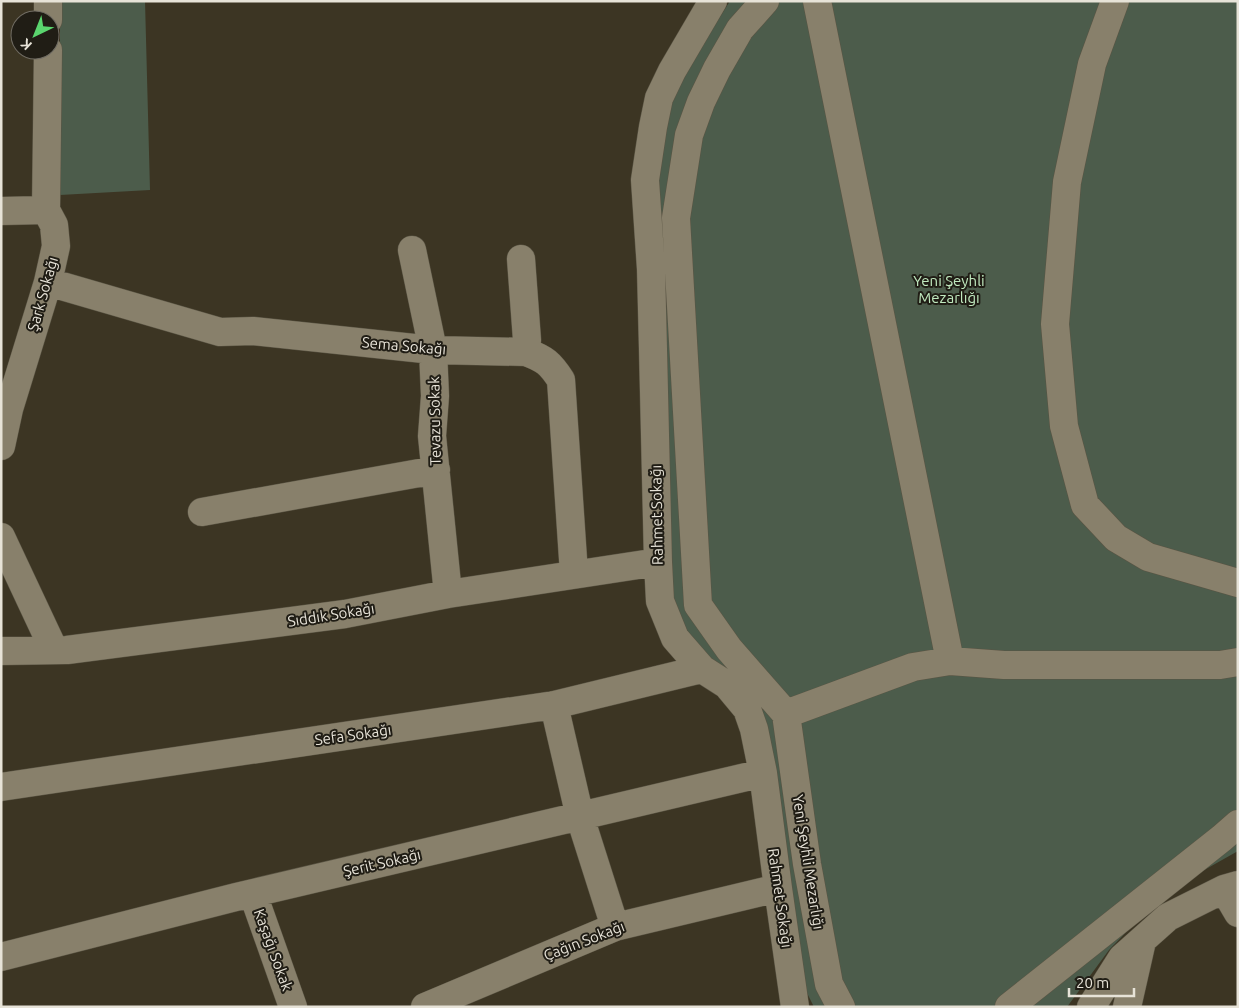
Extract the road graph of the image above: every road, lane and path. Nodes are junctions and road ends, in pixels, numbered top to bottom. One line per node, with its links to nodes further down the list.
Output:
1 (713, 1): 17 (street, Rahmet Sokağı)
2 (765, 1): 27 (street)
3 (816, 1): 23 (street)
4 (1115, 1): 19 (street)
5 (48, 60): 6 (street, Şark Sokağı)
6 (46, 210): 7 (street); 10 (street, Şark Sokağı)
7 (1, 211)
8 (412, 250): 11 (street, Tevazu Sokak)
9 (521, 259): 12 (street)
10 (48, 282): 11 (street, Sema Sokağı); 13 (street, Şark Sokağı)
11 (433, 350): 12 (street, Sema Sokağı); 14 (street, Tevazu Sokak)
12 (526, 352): 18 (street, Sema Sokağı)
13 (1, 446)
14 (436, 470): 15 (street); 20 (street, Tevazu Sokak)
15 (202, 512)
16 (1, 537): 21 (street)
17 (658, 562): 18 (street, Sıddık Sokağı); 25 (street, Rahmet Sokağı)
18 (574, 574): 20 (street, Sıddık Sokağı)
19 (1238, 583)
20 (448, 594): 21 (street, Sıddık Sokağı)
21 (54, 650): 22 (street, Sıddık Sokağı)
22 (1, 651)
23 (950, 662): 24 (street); 27 (street)
24 (1238, 662)
25 (702, 669): 26 (street, Sefa Sokağı); 28 (street, Rahmet Sokağı)
26 (554, 705): 29 (street, Sefa Sokağı); 30 (street)
27 (786, 714): 42 (street, Yeni Şeyhli Mezarlığı)
28 (764, 773): 30 (street, Şerit Sokağı); 33 (street, Rahmet Sokağı)
29 (1, 787)
30 (580, 817): 34 (street, Şerit Sokağı); 36 (street)
31 (1233, 833): 43 (street)
32 (1231, 887): 35 (street); 37 (street)
33 (778, 888): 36 (street, Çağın Sokağı); 41 (street, Rahmet Sokağı)
34 (253, 894): 38 (street, Şerit Sokağı); 39 (street, Kaşağı Sokak)
35 (1238, 913)
36 (615, 926): 40 (street, Çağın Sokağı)
37 (1142, 941): 44 (street); 45 (street)
38 (1, 957)
39 (293, 1007)
40 (425, 1007)
41 (795, 1007)
42 (841, 1007)
43 (1009, 1007)
44 (1091, 1007)
45 (1127, 1007)

